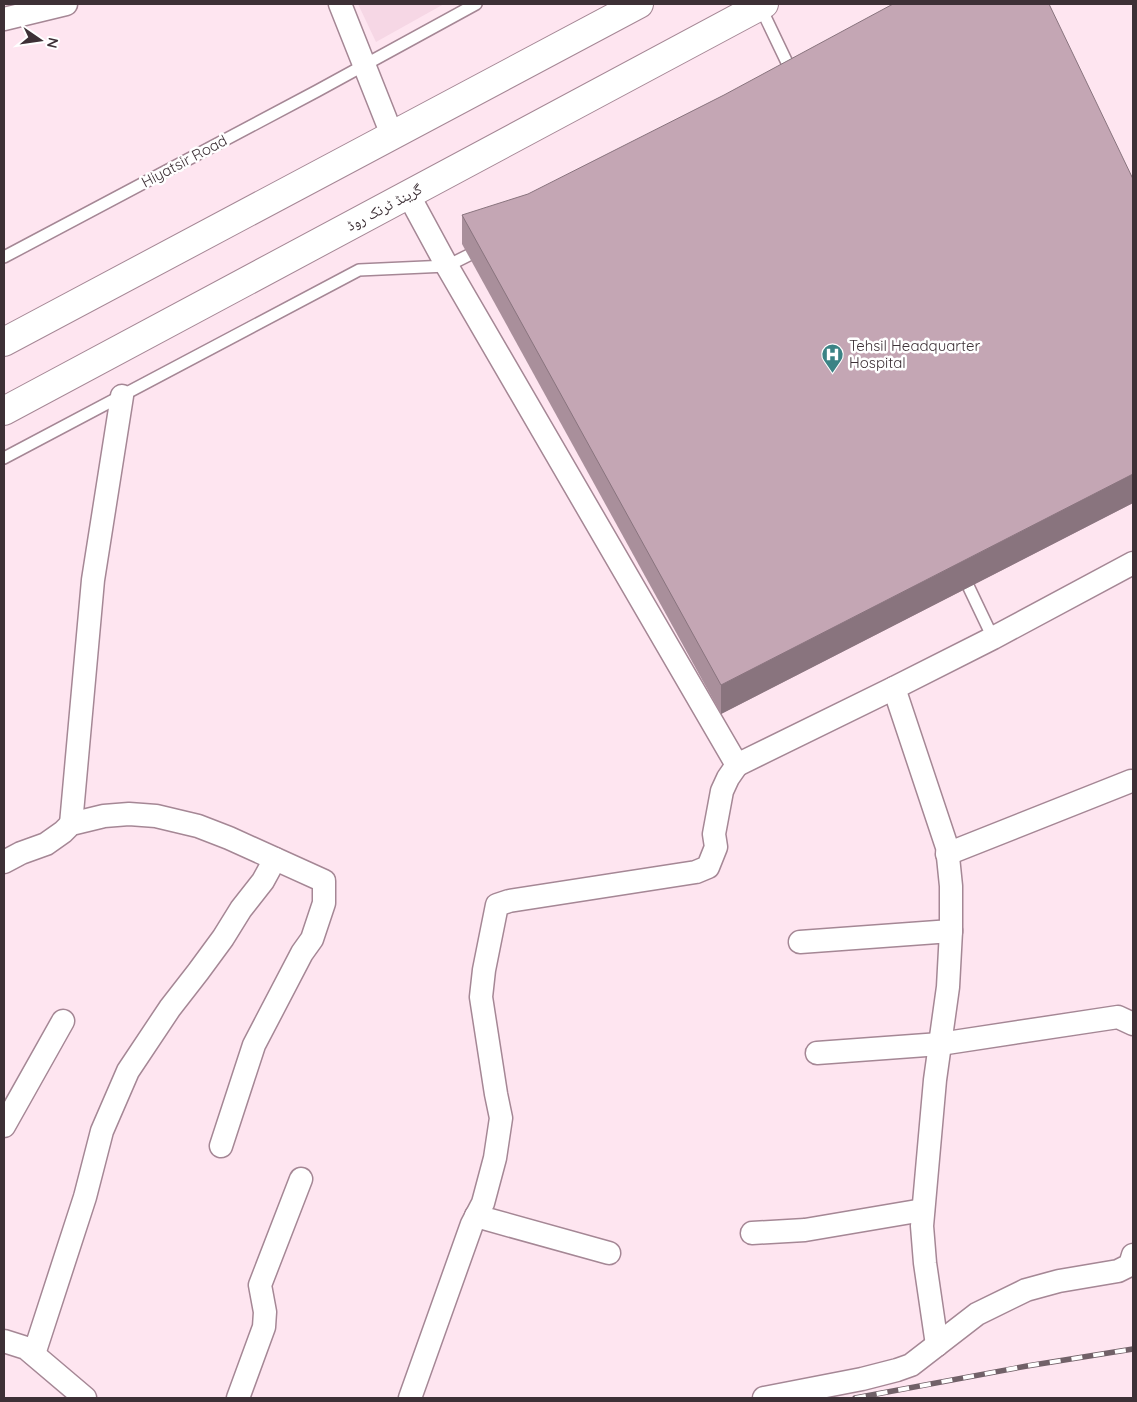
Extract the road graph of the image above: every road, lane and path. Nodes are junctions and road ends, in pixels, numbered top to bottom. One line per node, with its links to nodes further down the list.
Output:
1 (66, 4): 6 (street)
2 (340, 4): 7 (street)
3 (476, 4): 7 (lane, Hiyatsir Road)
4 (640, 4): 9 (highway)
5 (762, 5): 8 (lane); 10 (highway, گرینڈ ٹرنک روڈ)
6 (4, 19)
7 (364, 65): 9 (street); 12 (lane, Hiyatsir Road)
8 (798, 86)
9 (392, 135): 14 (highway)
10 (408, 194): 13 (street); 16 (highway, گرینڈ ٹرنک روڈ)
11 (490, 244): 13 (lane)
12 (4, 257)
13 (447, 266): 15 (lane); 22 (street)
14 (4, 342)
15 (122, 396): 17 (lane); 24 (street)
16 (4, 411)
17 (4, 458)
18 (956, 560): 20 (lane)
19 (1133, 563): 20 (street)
20 (993, 638): 21 (street)
21 (894, 688): 22 (street); 25 (street)
22 (737, 765): 38 (street)
23 (1131, 781): 25 (street)
24 (71, 824): 26 (street); 27 (street)
25 (947, 854): 28 (street)
26 (275, 859): 35 (street); 44 (street)
27 (4, 862)
28 (952, 931): 29 (street); 32 (street)
29 (800, 942)
30 (64, 1021): 34 (street)
31 (1133, 1024): 32 (street)
32 (940, 1044): 33 (street); 37 (street)
33 (817, 1054)
34 (4, 1126)
35 (221, 1146)
36 (301, 1179): 46 (street)
37 (924, 1210): 39 (street); 43 (street)
38 (476, 1216): 40 (street); 47 (street)
39 (752, 1233)
40 (609, 1253)
41 (1133, 1254): 43 (street)
42 (4, 1341): 44 (street)
43 (937, 1345): 48 (street)
44 (34, 1354): 45 (street)
45 (85, 1398)
46 (238, 1398)
47 (410, 1398)
48 (764, 1398)

